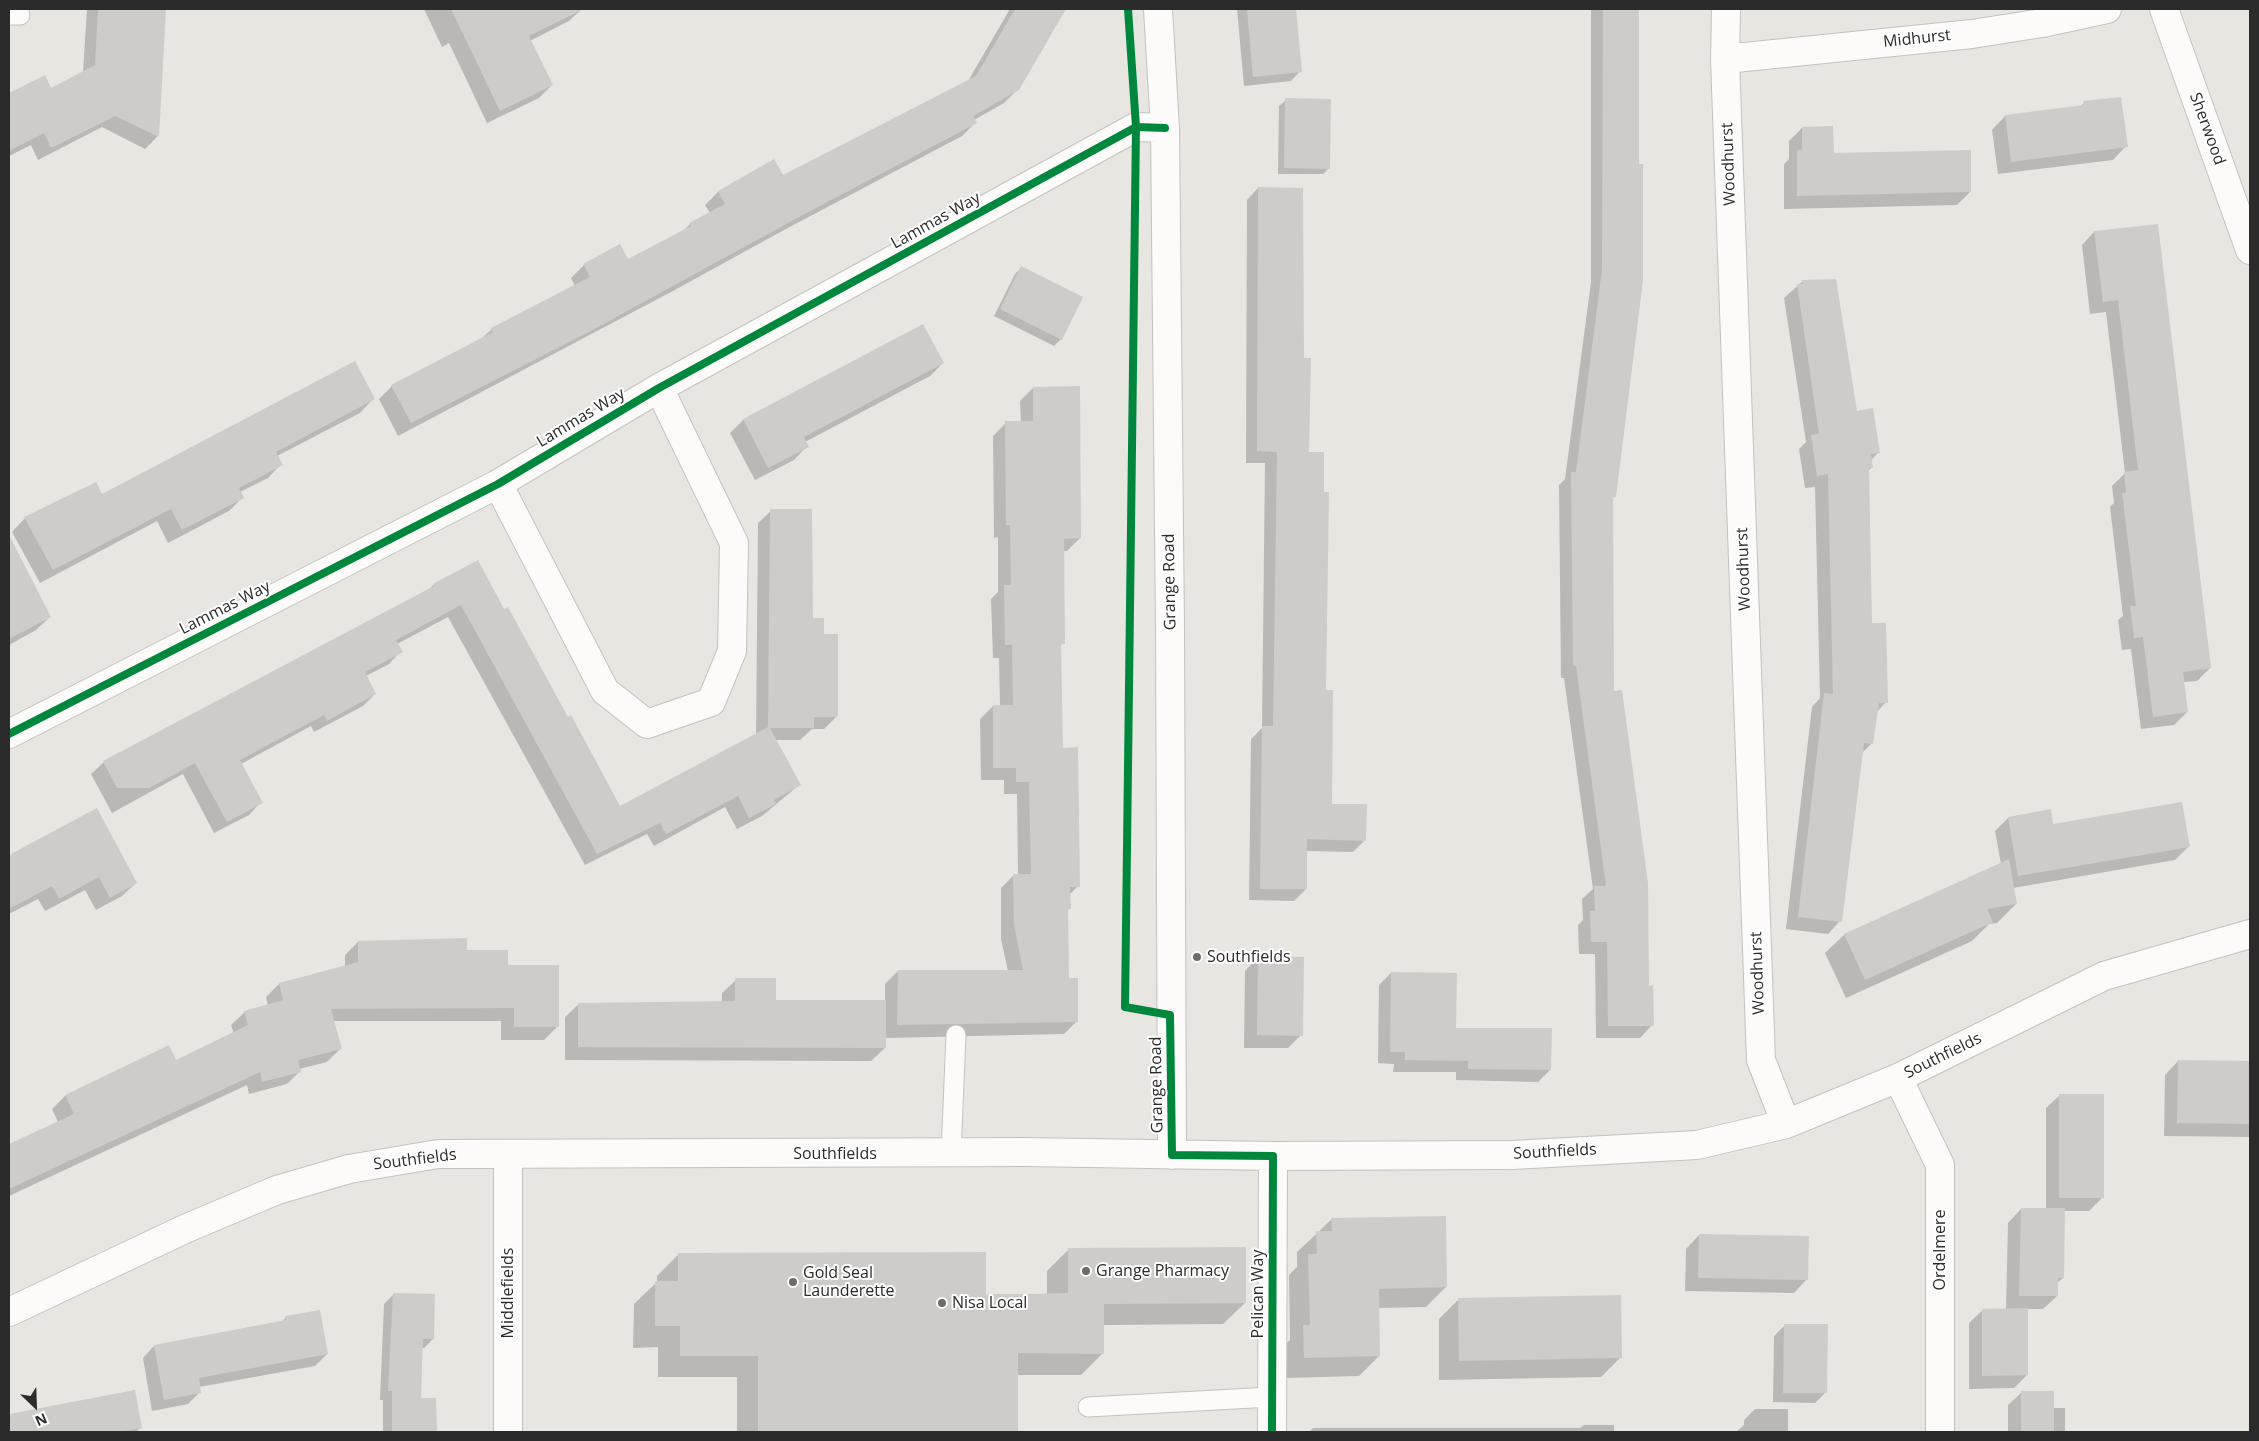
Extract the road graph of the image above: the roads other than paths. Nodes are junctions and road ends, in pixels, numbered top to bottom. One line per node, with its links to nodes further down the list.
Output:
1 (1158, 9): 6 (street, Grange Road)
2 (1726, 9): 5 (street, Woodhurst)
3 (2107, 9): 5 (street, Midhurst)
4 (2164, 9): 7 (street, Sherwood)
5 (1725, 59): 14 (street, Woodhurst)
6 (1165, 128): 8 (street, Lammas Way); 17 (street, Grange Road)
7 (2250, 250)
8 (659, 388): 9 (street, Lammas Way); 9 (street)
9 (498, 484): 10 (street, Lammas Way)
10 (9, 734)
11 (2250, 934): 13 (street, Southfields)
12 (956, 1035): 16 (lane)
13 (1898, 1078): 14 (street, Southfields); 24 (street, Ordelmere)
14 (1786, 1124): 18 (street, Southfields)
15 (508, 1154): 16 (street, Southfields); 19 (street, Southfields); 22 (street, Middlefields)
16 (951, 1154): 17 (street, Southfields)
17 (1172, 1155): 18 (street, Southfields)
18 (1272, 1156): 20 (street, Pelican Way)
19 (9, 1312)
20 (1271, 1397): 21 (lane); 23 (street, Pelican Way)
21 (1088, 1407)
22 (508, 1432)
23 (1272, 1432)
24 (1940, 1432)

